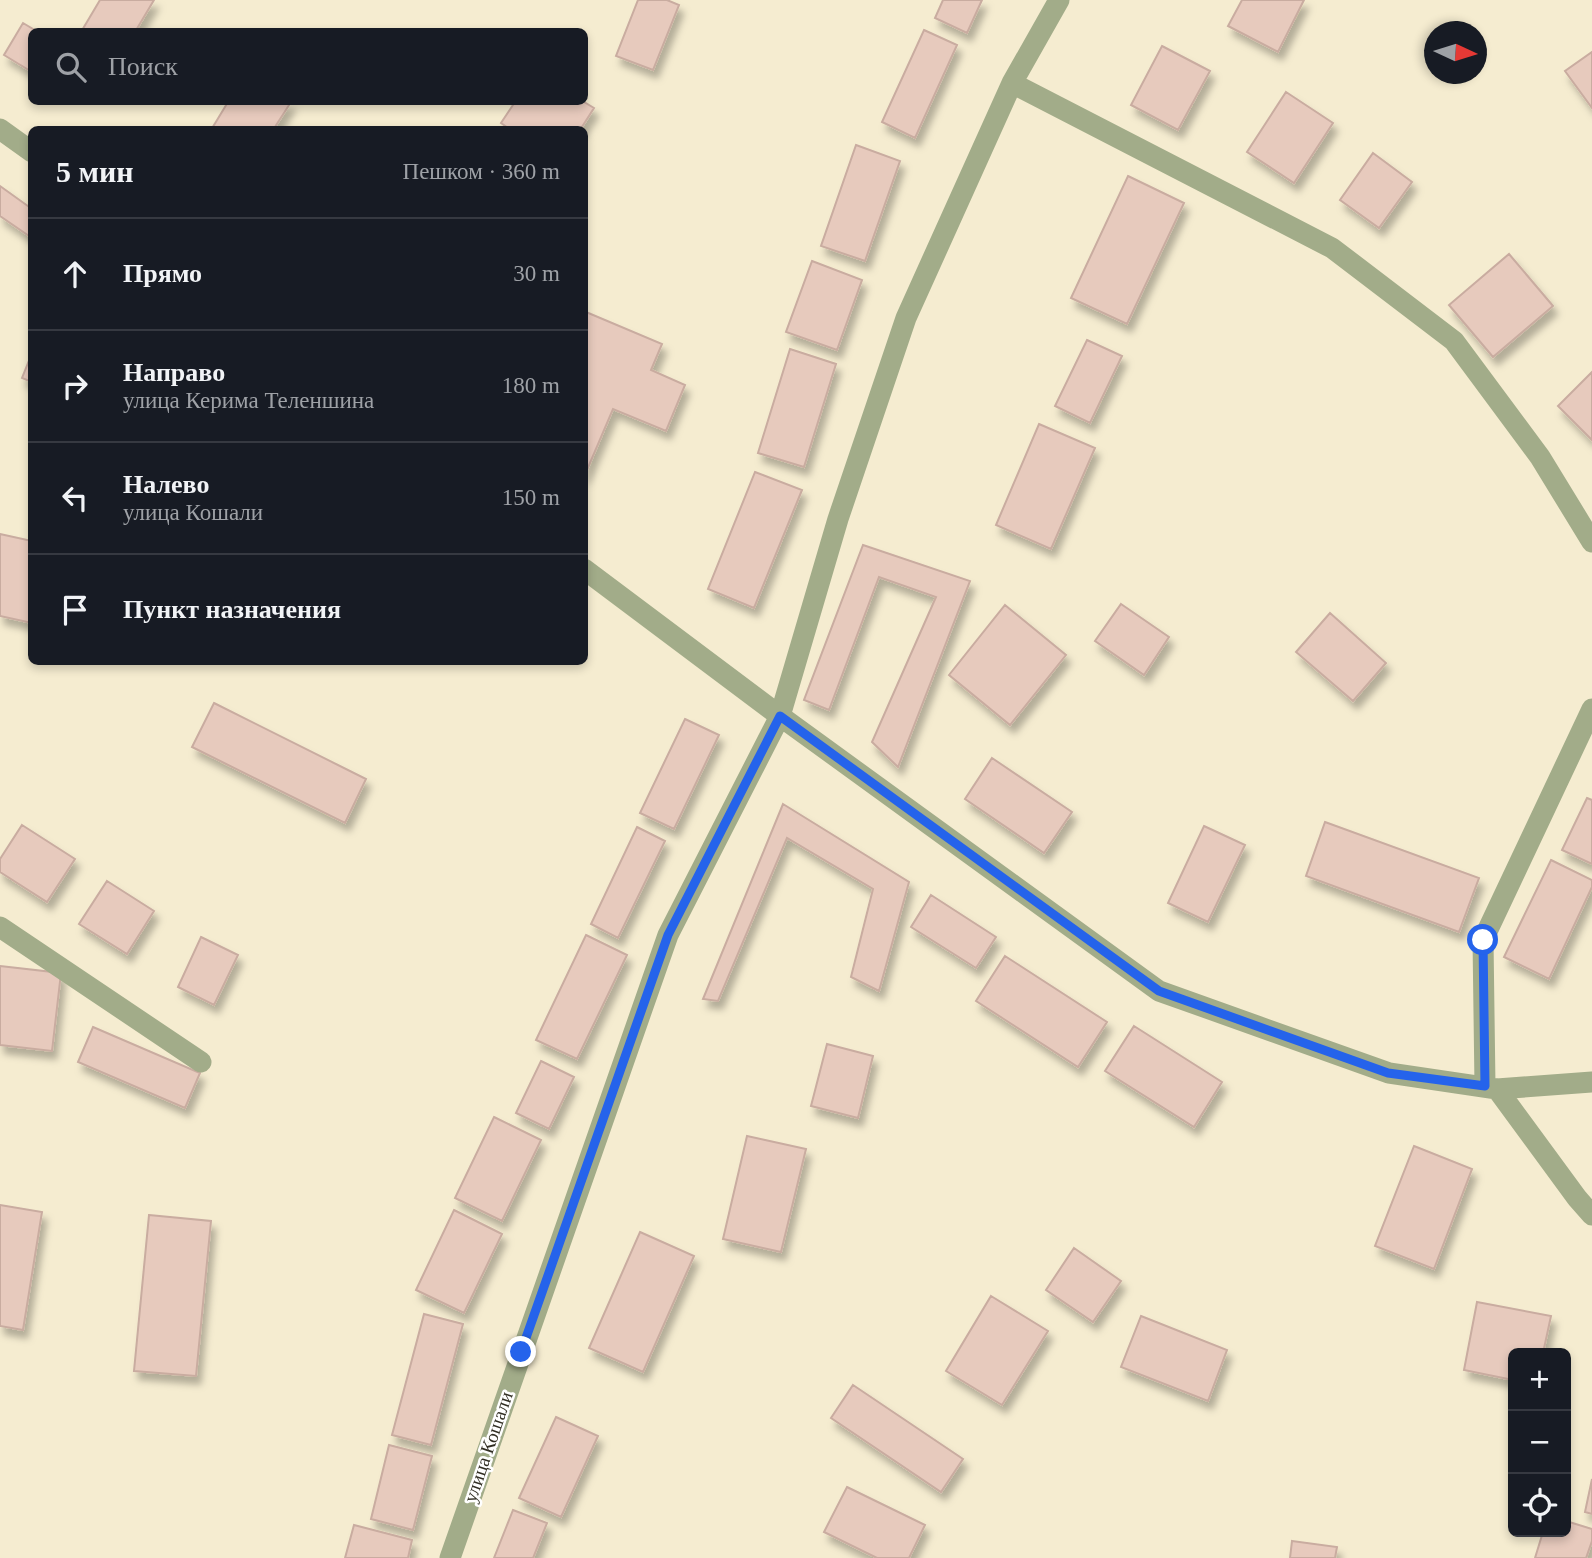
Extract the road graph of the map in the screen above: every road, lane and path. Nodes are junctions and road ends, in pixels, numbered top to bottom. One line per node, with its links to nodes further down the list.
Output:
1 (1059, 0): 2 (street, улица Кошали)
2 (1012, 83): 5 (street); 8 (street, улица Кошали)
3 (0, 129): 4 (street)
4 (28, 149)
5 (1592, 542)
6 (588, 572): 8 (street)
7 (1592, 709): 12 (street)
8 (780, 716): 12 (street); 14 (street, улица Кошали)
9 (0, 927): 10 (street)
10 (201, 1062)
11 (1592, 1083): 12 (street)
12 (1491, 1087): 13 (street)
13 (1592, 1215)
14 (450, 1558)

